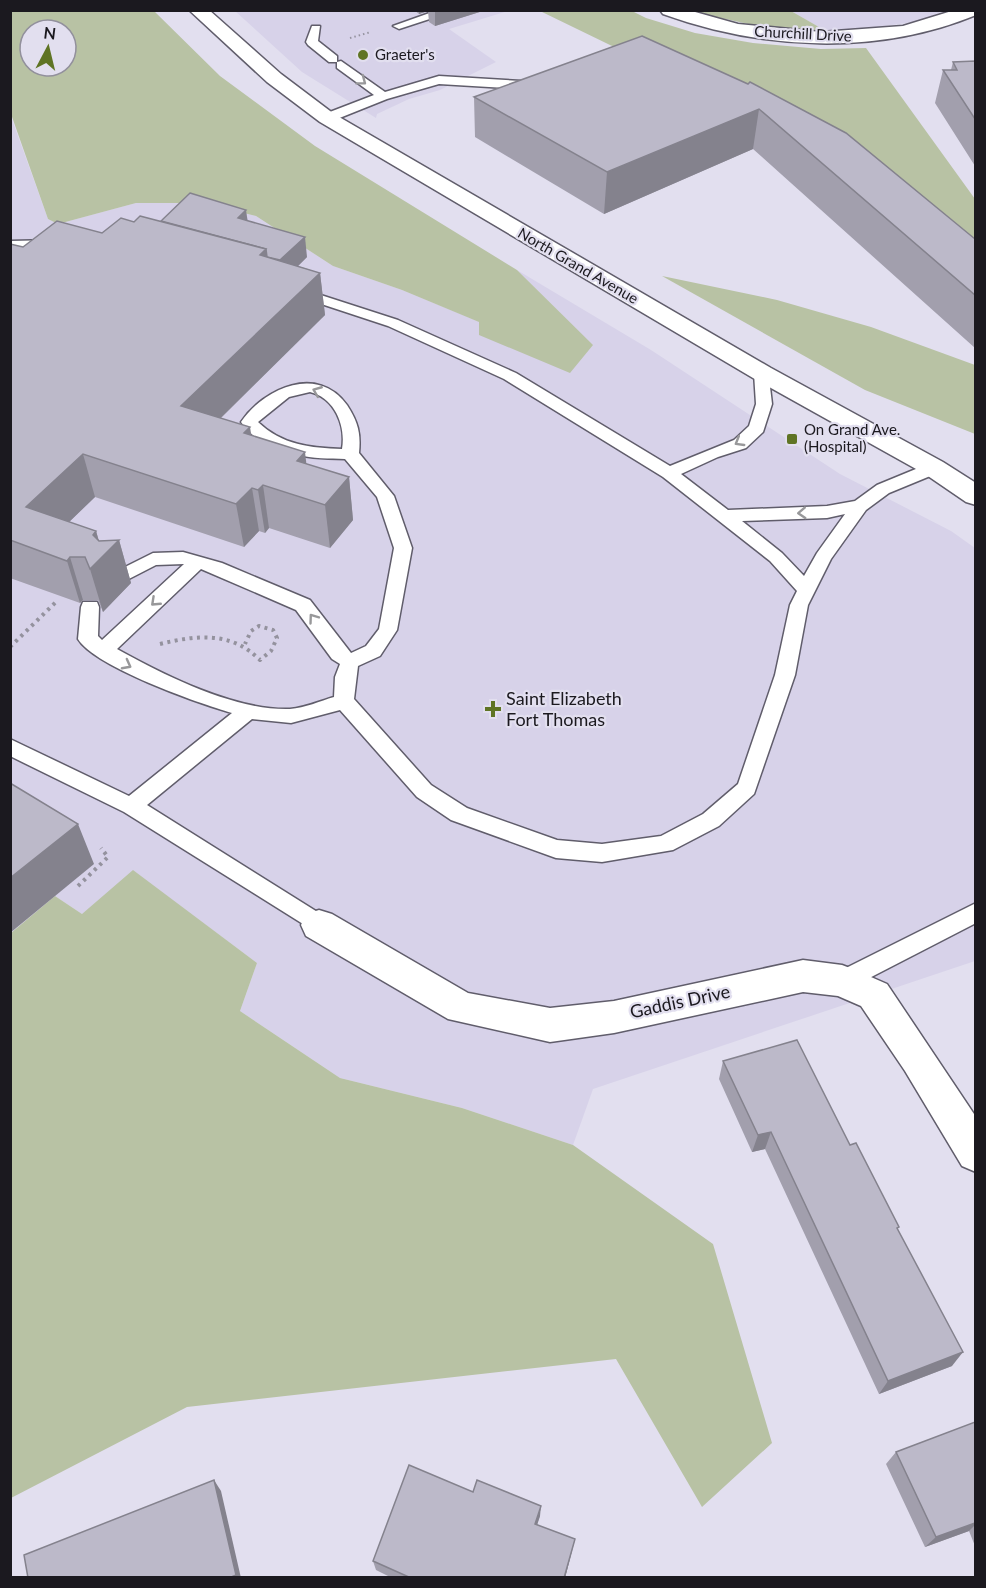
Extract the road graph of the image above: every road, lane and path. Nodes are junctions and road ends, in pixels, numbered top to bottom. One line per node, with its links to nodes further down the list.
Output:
1 (198, 10): 11 (main road, North Grand Avenue)
2 (452, 10): 6 (lane)
3 (669, 10): 4 (main road, Churchill Drive)
4 (964, 14): 5 (main road)
5 (975, 22)
6 (399, 26)
7 (316, 28): 8 (path); 10 (lane, one-way to 10)
8 (378, 36)
9 (551, 86): 10 (lane)
10 (383, 96): 11 (lane)
11 (327, 118): 15 (main road, North Grand Avenue)
12 (76, 244): 13 (lane)
13 (10, 245)
14 (280, 286): 18 (lane)
15 (762, 373): 17 (main road, North Grand Avenue); 18 (lane, one-way to 18)
16 (350, 454): 16 (lane, one-way to 16); 30 (lane)
17 (934, 468): 19 (main road, North Grand Avenue); 20 (lane)
18 (669, 473): 21 (lane)
19 (975, 496)
20 (860, 506): 21 (lane, one-way to 21); 24 (lane)
21 (721, 516): 24 (lane)
22 (198, 562): 23 (lane); 29 (lane, one-way to 29); 30 (lane, one-way to 22)
23 (117, 578)
24 (806, 589): 32 (lane)
25 (62, 597): 28 (path)
26 (90, 607): 29 (lane)
27 (245, 644): 27 (path); 31 (path)
28 (10, 647)
29 (102, 651): 31 (lane)
30 (350, 662): 32 (lane)
31 (127, 664): 33 (lane, one-way to 33)
32 (344, 701): 33 (lane)
33 (247, 712): 35 (lane)
34 (10, 747): 35 (lane)
35 (131, 806): 39 (lane)
36 (101, 848): 37 (path)
37 (78, 886)
38 (975, 912): 40 (lane)
39 (319, 925): 40 (main road, Gaddis Drive)
40 (842, 981): 41 (main road, Gaddis Drive)
41 (975, 1153)

